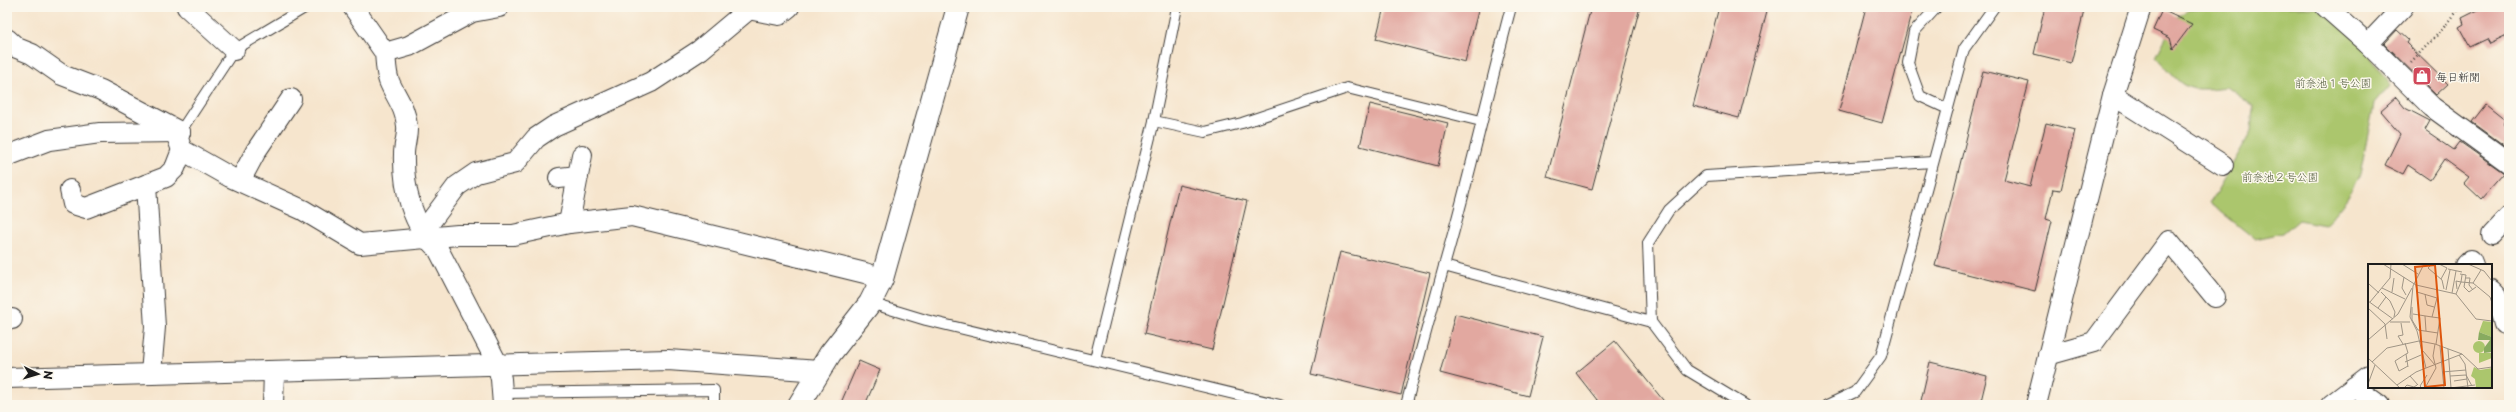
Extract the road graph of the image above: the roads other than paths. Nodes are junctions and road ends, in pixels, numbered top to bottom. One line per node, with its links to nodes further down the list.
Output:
1 (187, 7): 17 (street)
2 (306, 7): 17 (lane)
3 (353, 7): 18 (street)
4 (499, 7): 18 (street)
5 (789, 7): 14 (street)
6 (958, 7): 38 (street)
7 (1177, 7): 22 (lane)
8 (1511, 7): 23 (lane)
9 (1937, 7): 21 (lane)
10 (1994, 7): 21 (lane)
11 (2141, 7): 19 (street)
12 (2326, 7): 15 (street)
13 (2402, 7): 15 (street)
14 (744, 8): 36 (street)
15 (2368, 44): 28 (street)
16 (10, 48): 24 (street)
17 (234, 50): 24 (lane)
18 (385, 53): 36 (street)
19 (2113, 95): 29 (street); 44 (street)
20 (291, 99): 30 (street)
21 (1948, 109): 27 (lane)
22 (1154, 121): 23 (lane); 45 (lane)
23 (1481, 121): 37 (lane)
24 (181, 141): 26 (street); 30 (street); 31 (street)
25 (582, 155): 34 (street)
26 (7, 156)
27 (1933, 162): 42 (lane); 59 (lane)
28 (2509, 163)
29 (2223, 165)
30 (240, 181): 36 (street)
31 (146, 185): 32 (street); 49 (street)
32 (70, 190)
33 (2509, 217): 35 (street)
34 (570, 223): 36 (street); 38 (street)
35 (2492, 235)
36 (426, 239): 46 (street)
37 (1444, 266): 42 (lane); 57 (lane)
38 (882, 279): 41 (street)
39 (2492, 291): 43 (street)
40 (2215, 297): 44 (street)
41 (870, 304): 45 (lane); 48 (street)
42 (1651, 322): 58 (lane)
43 (2504, 324)
44 (2048, 355): 60 (street)
45 (1095, 359): 56 (lane)
46 (497, 363): 47 (street); 48 (street); 52 (street)
47 (274, 371): 49 (street); 53 (street)
48 (819, 371): 55 (street)
49 (151, 373): 50 (street)
50 (7, 378)
51 (2361, 382): 61 (street); 62 (street)
52 (503, 399): 54 (lane)
53 (273, 405)
54 (714, 405)
55 (799, 405)
56 (1280, 405)
57 (1406, 405)
58 (1745, 405)
59 (1827, 405)
60 (2036, 405)
61 (2331, 405)
62 (2379, 405)

